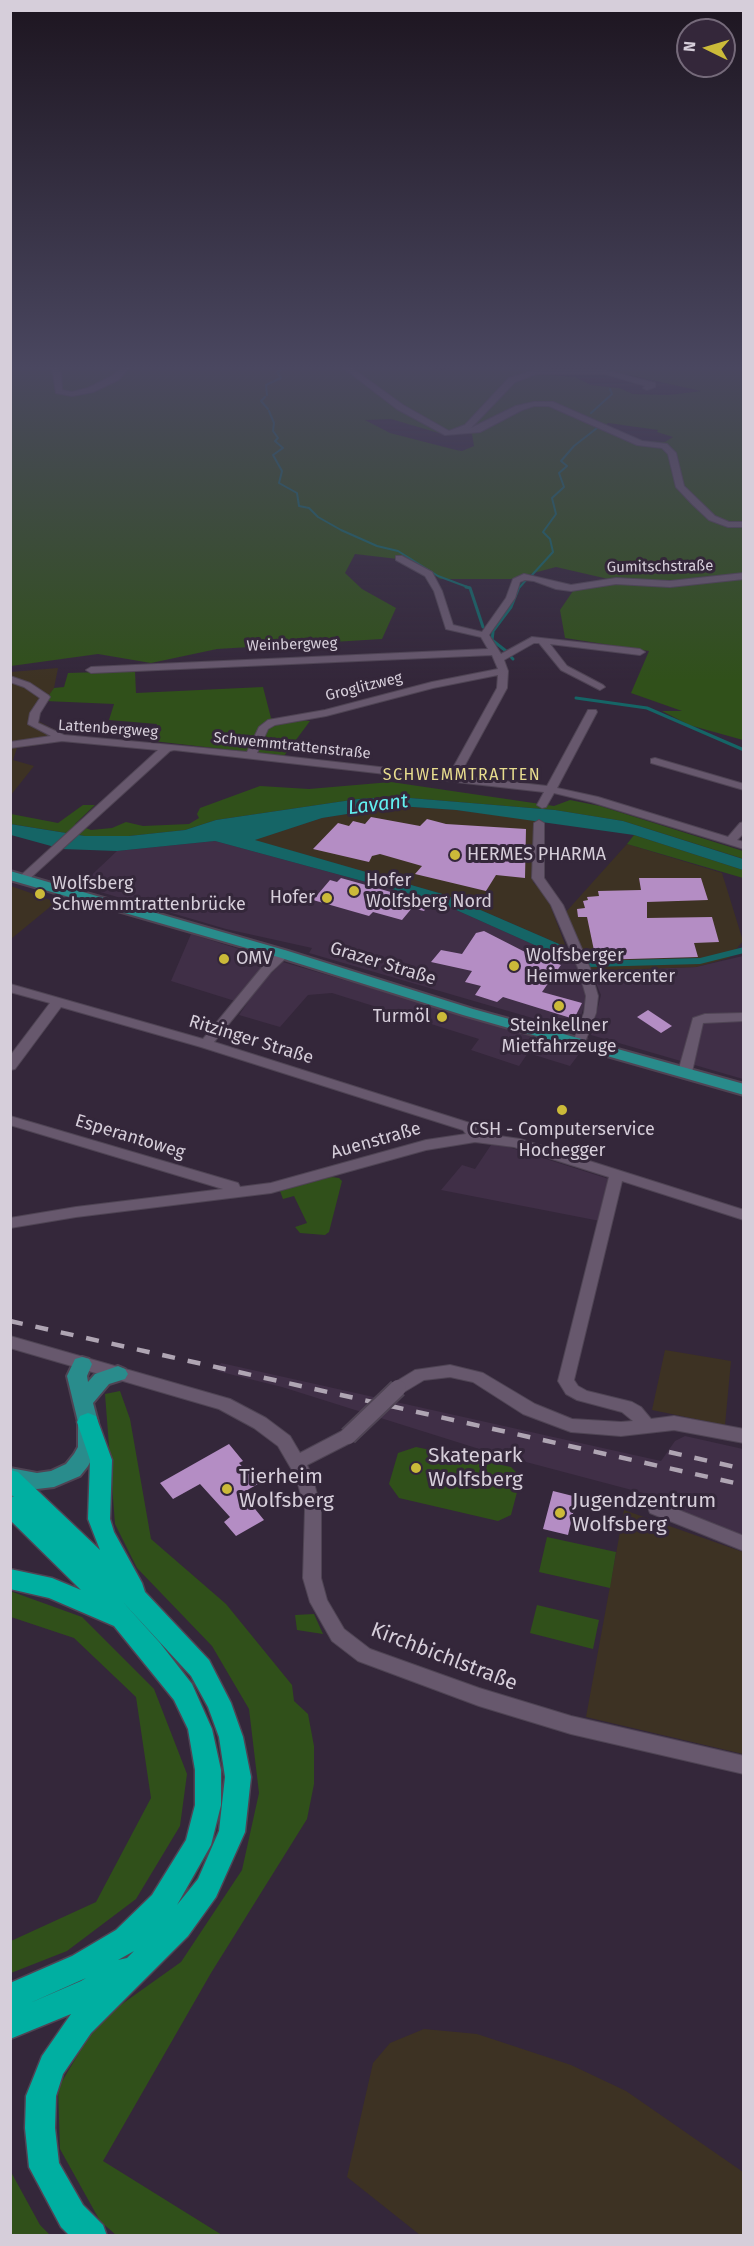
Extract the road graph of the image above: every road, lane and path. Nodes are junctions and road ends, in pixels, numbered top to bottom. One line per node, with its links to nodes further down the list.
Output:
1 (676, 471): 2 (street)
2 (744, 525)
3 (399, 558): 5 (street)
4 (744, 576): 5 (street, Gumitschstraße)
5 (484, 635): 8 (street)
6 (542, 640): 7 (street); 8 (street); 12 (street)
7 (640, 652)
8 (497, 655): 9 (street, Weinbergweg); 10 (street)
9 (92, 670)
10 (502, 671): 17 (street, Groglitzweg); 19 (street)
11 (10, 679): 14 (street)
12 (600, 687)
13 (592, 712): 21 (street)
14 (62, 738): 15 (street, Lattenbergweg); 16 (street, Lattenbergweg)
15 (10, 745)
16 (167, 748): 17 (street, Schwemmtrattenstraße); 27 (street)
17 (250, 756): 19 (street, Schwemmtrattenstraße)
18 (655, 761): 20 (street)
19 (452, 778): 21 (street, Schwemmtrattenstraße)
20 (744, 787)
21 (549, 789): 22 (street); 25 (street, Schwemmtrattenstraße)
22 (542, 805)
23 (540, 823): 32 (street)
24 (744, 825): 25 (street)
25 (730, 842): 26 (street, Schwemmtrattenstraße)
26 (744, 846)
27 (16, 877): 28 (main road, Grazer Straße)
28 (283, 954): 32 (main road, Grazer Straße); 33 (street)
29 (10, 988): 30 (street, Ritzinger Straße)
30 (57, 1003): 33 (street, Ritzinger Straße); 34 (street)
31 (744, 1017): 35 (street)
32 (579, 1042): 35 (main road, Grazer Straße)
33 (206, 1044): 38 (street, Ritzinger Straße)
34 (10, 1066)
35 (685, 1072): 36 (main road, Grazer Straße)
36 (744, 1090)
37 (10, 1120): 40 (street, Esperantoweg)
38 (476, 1137): 39 (street, Auenstraße); 40 (street, Auenstraße)
39 (616, 1175): 41 (street, Auenstraße); 47 (street)
40 (235, 1194): 42 (street, Auenstraße)
41 (744, 1215)
42 (10, 1223)
43 (10, 1342): 44 (street, Kirchbichlstraße)
44 (82, 1364): 45 (street, Kirchbichlstraße); 46 (main road)
45 (118, 1374): 46 (main road); 49 (street, Kirchbichlstraße)
46 (85, 1412): 50 (main road); 55 (highway)
47 (645, 1425): 48 (street); 49 (street, bridge)
48 (744, 1436)
49 (298, 1462): 56 (street, Kirchbichlstraße)
50 (10, 1477): 55 (highway)
51 (10, 1505): 55 (highway)
52 (656, 1508): 53 (street)
53 (744, 1544)
54 (10, 1579): 55 (highway)
55 (134, 1614): 57 (highway); 58 (highway)
56 (744, 1765)
57 (147, 1959): 59 (highway); 60 (highway)
58 (10, 1996)
59 (10, 2025)
60 (92, 2235)

